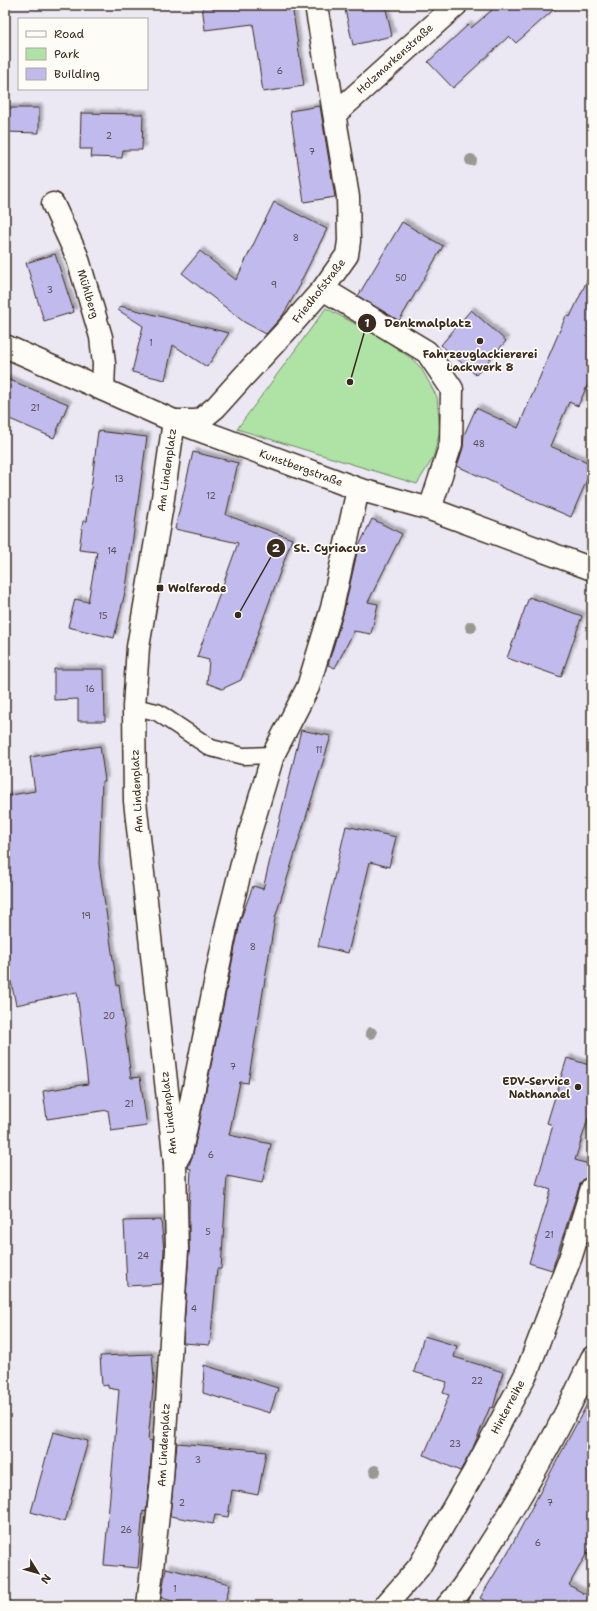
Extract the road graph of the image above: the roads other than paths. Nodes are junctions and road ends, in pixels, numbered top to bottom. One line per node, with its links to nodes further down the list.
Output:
1 (316, 5): 3 (street, Friedhofstraße)
2 (456, 5): 3 (street, Holzmarkenstraße)
3 (335, 114): 5 (street, Friedhofstraße)
4 (53, 204): 7 (street, Mühlberg)
5 (323, 288): 8 (street, Friedhofstraße); 10 (street)
6 (5, 346): 7 (street)
7 (103, 389): 8 (street)
8 (174, 421): 9 (street, Kunstbergstraße); 12 (street, Am Lindenplatz)
9 (358, 489): 10 (street, Kunstbergstraße); 13 (street, Am Lindenplatz)
10 (430, 509): 11 (street, Kunstbergstraße)
11 (592, 569)
12 (134, 707): 13 (lane); 14 (street, Am Lindenplatz)
13 (274, 755): 14 (street, Am Lindenplatz)
14 (175, 1163): 17 (street, Am Lindenplatz)
15 (592, 1188): 18 (street, Hinterreihe)
16 (592, 1358): 19 (street)
17 (148, 1606)
18 (385, 1606)
19 (447, 1606)

